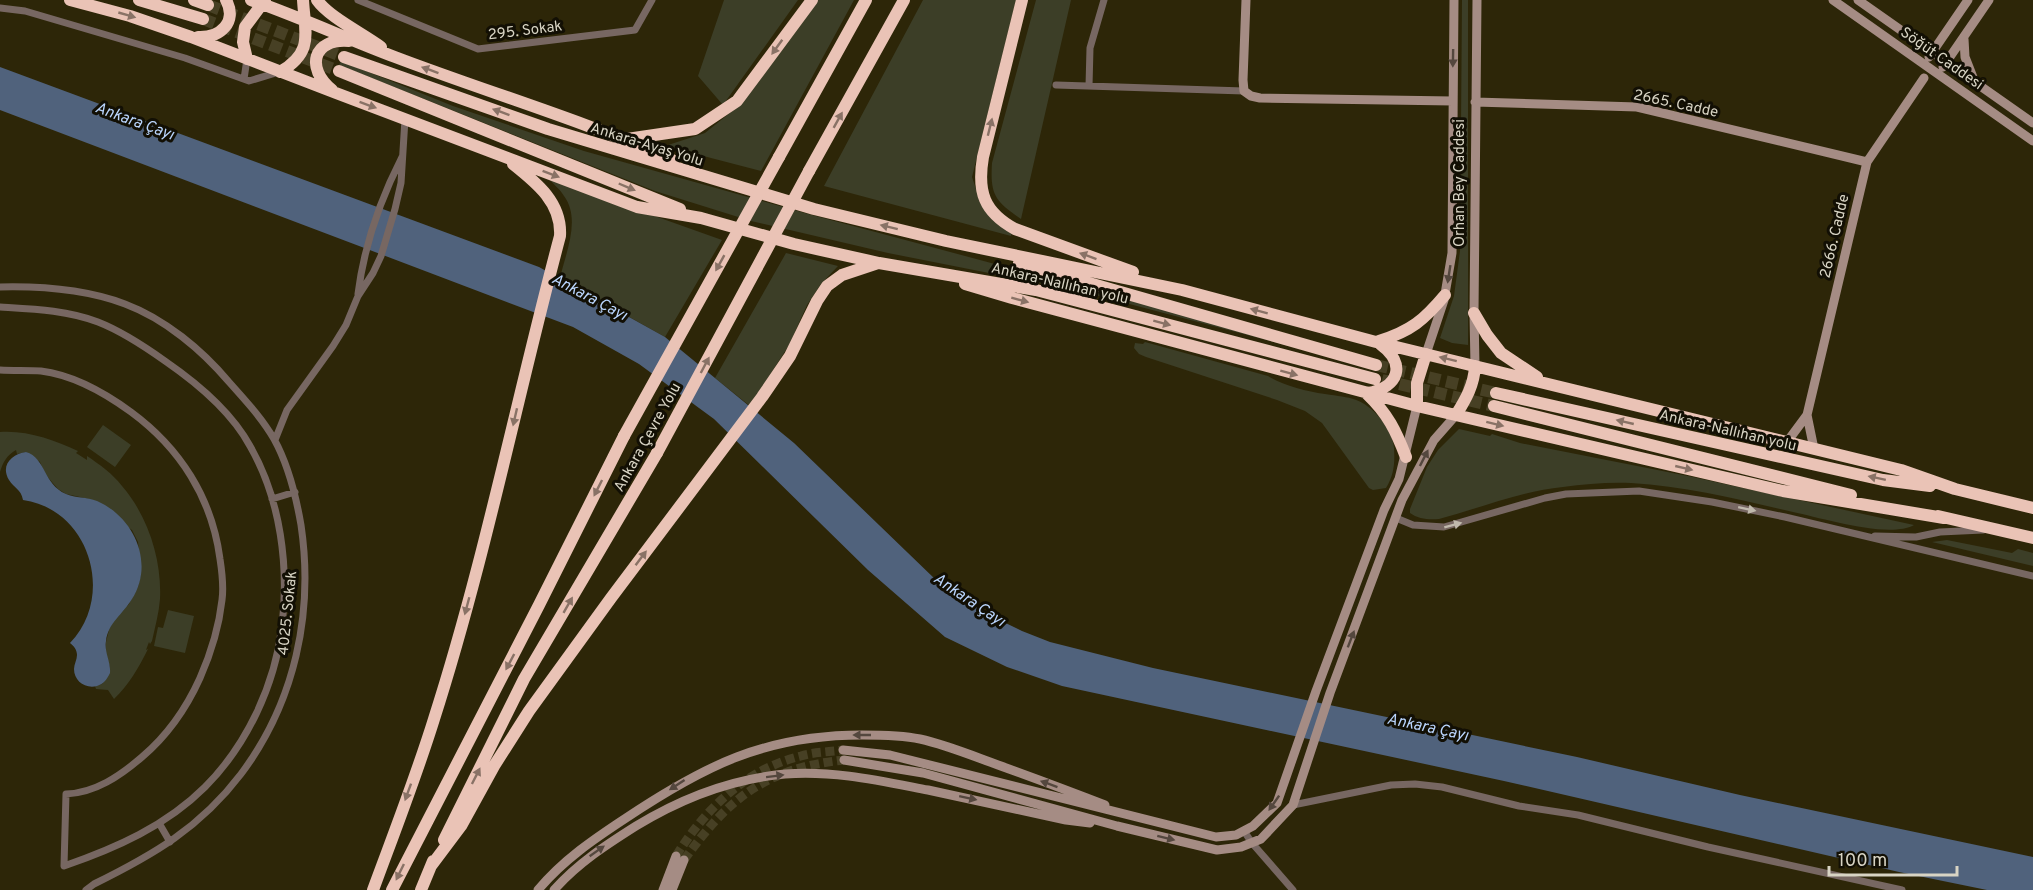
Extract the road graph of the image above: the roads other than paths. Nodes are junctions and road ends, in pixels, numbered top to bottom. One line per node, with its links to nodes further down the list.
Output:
1 (70, 0): 26 (highway, one-way to 26)
2 (139, 0): 24 (highway)
3 (194, 0): 22 (highway)
4 (226, 0): 26 (highway)
5 (303, 0): 25 (highway)
6 (317, 0): 31 (highway)
7 (358, 0): 8 (street, 295. Sokak)
8 (652, 0)
9 (812, 0): 49 (highway, one-way to 49)
10 (866, 0): 101 (highway, Ankara Çevre Yolu, one-way to 101, bridge)
11 (904, 0): 98 (highway, Ankara Çevre Yolu, one-way to 11, bridge)
12 (1022, 0): 60 (highway, one-way to 12)
13 (1104, 0): 42 (street)
14 (1246, 0): 43 (main road)
15 (1454, 0): 45 (main road, Orhan Bey Caddesi, one-way to 45)
16 (1477, 0): 46 (main road, Orhan Bey Caddesi)
17 (1833, 0): 34 (main road, Söğüt Caddesi)
18 (1858, 0): 29 (main road, Söğüt Caddesi)
19 (1968, 0): 29 (main road)
20 (1989, 0): 27 (main road)
21 (260, 1): 25 (highway); 32 (highway)
22 (208, 5)
23 (0, 8): 39 (street)
24 (204, 19)
25 (304, 19): 28 (highway); 35 (highway)
26 (191, 37): 32 (highway)
27 (1964, 38): 33 (main road); 40 (main road)
28 (356, 41): 31 (highway); 44 (highway)
29 (1932, 52): 33 (main road, Söğüt Caddesi); 34 (main road)
30 (344, 57): 54 (highway, Ankara-Ayaş Yolu, one-way to 30)
31 (393, 57): 49 (highway, one-way to 31)
32 (247, 59): 35 (highway); 39 (street)
33 (1947, 62): 37 (main road); 40 (main road, Söğüt Caddesi)
34 (1924, 64): 37 (main road, Söğüt Caddesi); 38 (main road)
35 (280, 72): 39 (street); 44 (highway)
36 (339, 72): 55 (highway, one-way to 55)
37 (1938, 74): 38 (main road); 50 (main road, Söğüt Caddesi)
38 (1924, 78): 53 (main road, 2666. Cadde)
39 (244, 79)
40 (1975, 82): 48 (main road, Söğüt Caddesi)
41 (1056, 85): 42 (street)
42 (1089, 86): 43 (street)
43 (1244, 91): 45 (main road)
44 (336, 93): 47 (highway, one-way to 47)
45 (1453, 101): 61 (main road, Orhan Bey Caddesi, one-way to 61)
46 (1475, 102): 53 (main road, 2665. Cadde); 64 (main road, Orhan Bey Caddesi)
47 (405, 119): 51 (street); 52 (highway)
48 (2033, 123)
49 (625, 139): 54 (highway)
50 (2033, 141)
51 (403, 155): 62 (street); 62 (street)
52 (503, 156): 55 (highway, one-way to 55); 100 (highway, one-way to 100)
53 (1867, 162): 75 (main road, 2666. Cadde)
54 (719, 182): 56 (highway, Ankara-Ayaş Yolu, one-way to 54)
55 (700, 218): 57 (highway, Ankara-Nallıhan yolu)
56 (946, 241): 60 (highway); 67 (highway, Ankara-Nallıhan yolu)
57 (879, 263): 58 (highway, Ankara-Nallıhan yolu); 98 (highway, one-way to 57)
58 (924, 271): 70 (highway, Ankara-Nallıhan yolu, one-way to 70); 72 (highway, one-way to 72)
59 (0, 286): 76 (street, 4025. Sokak)
60 (1182, 290): 65 (highway, one-way to 60)
61 (1445, 295): 65 (highway); 66 (main road, Orhan Bey Caddesi)
62 (358, 296): 76 (street)
63 (0, 308): 82 (street)
64 (1474, 313): 68 (main road, Orhan Bey Caddesi); 71 (highway)
65 (1376, 342): 66 (highway); 72 (highway)
66 (1426, 354): 68 (highway, one-way to 66); 73 (highway)
67 (1376, 365)
68 (1475, 366): 71 (highway); 74 (highway)
69 (0, 370): 93 (street)
70 (1375, 379)
71 (1546, 383): 77 (highway)
72 (1366, 393): 73 (highway); 79 (highway)
73 (1417, 406): 74 (highway); 79 (main road)
74 (1456, 414): 85 (main road, one-way to 74); 86 (highway, one-way to 86)
75 (1807, 415): 77 (main road, 2666. Cadde); 78 (main road, 2666. Cadde)
76 (274, 440): 81 (street, 4025. Sokak)
77 (1786, 442): 78 (highway)
78 (1814, 448): 80 (highway)
79 (1406, 457): 84 (main road)
80 (1955, 489): 83 (highway); 86 (highway, Ankara-Nallıhan yolu, one-way to 86)
81 (295, 492): 82 (street); 96 (street, 4025. Sokak)
82 (272, 499): 93 (street)
83 (2033, 508)
84 (1384, 510): 85 (main road); 95 (main road, one-way to 95)
85 (1396, 518): 88 (street, one-way to 88); 91 (main road, one-way to 85)
86 (1944, 518): 87 (highway)
87 (1996, 530): 88 (street); 89 (highway)
88 (1860, 536): 90 (street)
89 (2033, 538)
90 (2033, 576)
91 (1293, 805): 97 (main road); 108 (street)
92 (1144, 819): 94 (main road); 95 (main road); 103 (main road, one-way to 103)
93 (159, 823): 96 (street)
94 (1142, 831): 97 (main road, one-way to 97); 104 (main road, one-way to 94)
95 (1244, 831): 97 (street)
96 (170, 842): 99 (street, 4025. Sokak)
97 (1252, 843): 107 (street)
98 (430, 866): 102 (highway, Ankara Çevre Yolu)
99 (86, 890)
100 (373, 890)
101 (392, 890)
102 (421, 890)
103 (538, 890)
104 (554, 890)
105 (663, 890): 106 (main road)
106 (672, 890)
107 (1293, 890)
108 (1902, 890)

